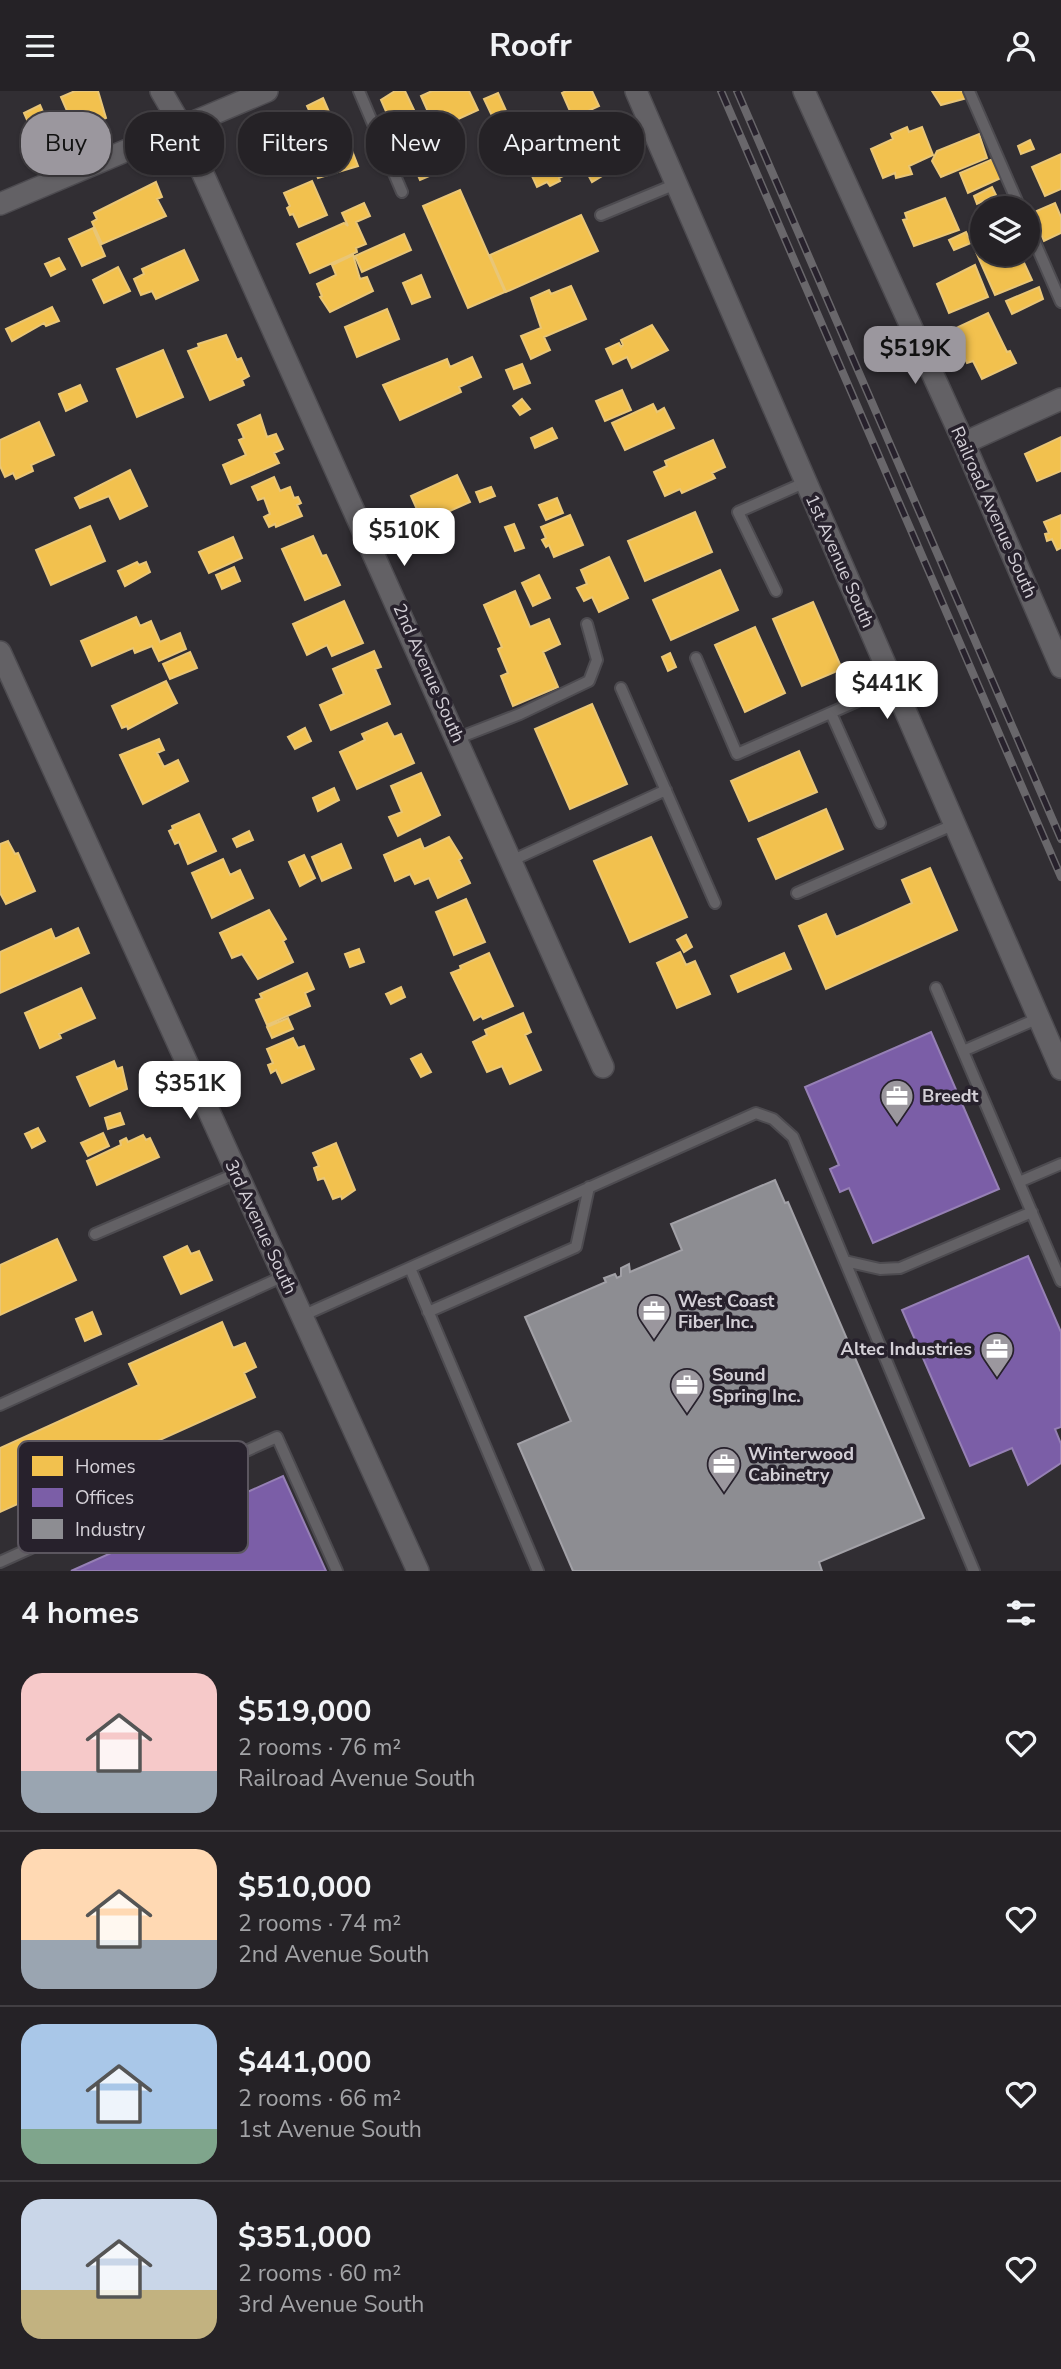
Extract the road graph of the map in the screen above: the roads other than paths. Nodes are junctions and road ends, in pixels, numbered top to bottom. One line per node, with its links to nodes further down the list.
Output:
1 (162, 91): 7 (street, 2nd Avenue South)
2 (267, 91): 8 (street)
3 (359, 91): 12 (lane)
4 (636, 91): 11 (street, 1st Avenue South)
5 (804, 91): 19 (street, Railroad Avenue South)
6 (969, 91): 13 (lane)
7 (174, 112)
8 (217, 112)
9 (125, 151): 14 (street)
10 (204, 175): 30 (street, 2nd Avenue South)
11 (676, 184): 15 (lane); 20 (street, 1st Avenue South)
12 (402, 192)
13 (1015, 196)
14 (0, 204)
15 (601, 215)
16 (1040, 254): 17 (lane)
17 (1061, 302)
18 (1061, 399): 19 (street)
19 (964, 443): 25 (street, Railroad Avenue South)
20 (806, 482): 21 (lane); 27 (street, 1st Avenue South)
21 (776, 591)
22 (587, 624): 30 (lane)
23 (0, 653): 26 (street, 3rd Avenue South)
24 (696, 658): 29 (lane)
25 (1061, 667)
26 (5, 679): 43 (street, 3rd Avenue South)
27 (894, 685): 29 (lane); 33 (street, 1st Avenue South)
28 (621, 688): 31 (lane)
29 (831, 713): 32 (lane)
30 (458, 738): 34 (street, 2nd Avenue South)
31 (666, 790): 34 (lane); 36 (lane)
32 (880, 823)
33 (955, 824): 35 (lane); 38 (street, 1st Avenue South)
34 (513, 860): 40 (street, 2nd Avenue South)
35 (797, 893)
36 (715, 902)
37 (936, 988): 39 (lane)
38 (1039, 1018): 39 (lane); 41 (street, 1st Avenue South)
39 (963, 1051): 44 (lane)
40 (603, 1067)
41 (1061, 1069)
42 (1061, 1164): 44 (lane)
43 (237, 1173): 47 (lane); 50 (street, 3rd Avenue South)
44 (1019, 1182): 46 (lane)
45 (589, 1187): 48 (lane); 49 (lane); 52 (lane)
46 (1032, 1212): 48 (lane); 51 (lane)
47 (95, 1234)
48 (845, 1261): 61 (lane)
49 (410, 1268): 52 (lane); 53 (lane)
50 (284, 1276): 53 (street, 3rd Avenue South); 54 (lane)
51 (1061, 1281)
52 (428, 1312): 60 (lane)
53 (302, 1316): 59 (street, 3rd Avenue South)
54 (0, 1405)
55 (248, 1450): 58 (lane)
56 (20, 1553): 57 (lane)
57 (0, 1562)
58 (337, 1571)
59 (418, 1571)
60 (538, 1571)
61 (974, 1571)

